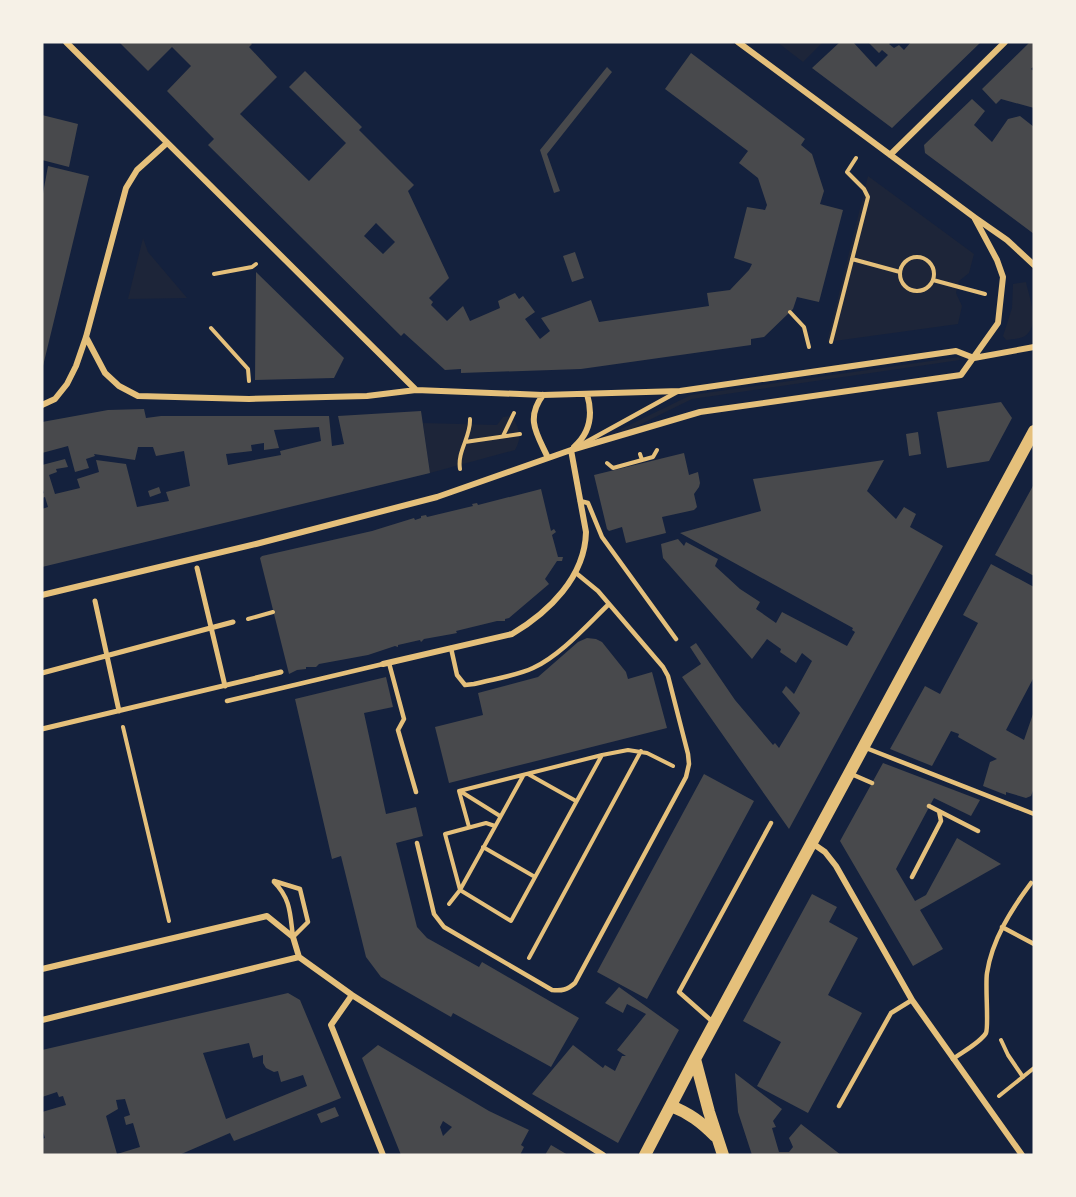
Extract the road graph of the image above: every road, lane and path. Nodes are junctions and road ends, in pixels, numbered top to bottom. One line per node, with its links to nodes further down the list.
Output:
1 (66, 42): 4 (street)
2 (738, 42): 5 (street)
3 (1005, 42): 5 (street)
4 (167, 142): 17 (street); 23 (street)
5 (890, 155): 7 (street)
6 (856, 158): 8 (path)
7 (974, 217): 10 (street); 21 (street)
8 (852, 259): 11 (path); 18 (path)
9 (256, 264): 12 (path)
10 (1034, 265)
11 (900, 272): 13 (path); 13 (path)
12 (214, 274)
13 (933, 280): 14 (path)
14 (985, 294)
15 (790, 312): 19 (path)
16 (211, 328): 22 (path)
17 (86, 336): 23 (street); 27 (street)
18 (831, 342)
19 (809, 347)
20 (1034, 347): 21 (street)
21 (974, 358): 24 (street); 34 (street)
22 (249, 382)
23 (416, 390): 26 (street)
24 (680, 391): 25 (street); 34 (lane)
25 (587, 394): 26 (street); 34 (street)
26 (543, 395): 37 (street)
27 (42, 405)
28 (514, 413): 32 (path)
29 (470, 419): 33 (path)
30 (1034, 431): 62 (main road)
31 (524, 433): 32 (path)
32 (502, 436): 33 (path)
33 (465, 442): 42 (path)
34 (571, 450): 37 (street); 43 (street)
35 (657, 450): 39 (path)
36 (640, 454): 39 (path)
37 (548, 458): 46 (street)
38 (621, 459): 41 (path)
39 (642, 460): 41 (path)
40 (607, 463): 41 (path)
41 (623, 466)
42 (460, 469)
43 (580, 501): 45 (street); 52 (lane)
44 (197, 568): 51 (street)
45 (576, 573): 48 (lane); 53 (street)
46 (42, 596)
47 (95, 601): 54 (street)
48 (609, 604): 53 (lane); 67 (lane)
49 (273, 612): 50 (path)
50 (233, 622): 51 (street)
51 (211, 628): 54 (street); 58 (street)
52 (676, 639)
53 (451, 648): 55 (street)
54 (107, 655): 56 (street); 60 (street)
55 (386, 663): 59 (lane); 70 (lane)
56 (42, 672)
57 (281, 672): 58 (street)
58 (225, 686): 60 (street)
59 (227, 701)
60 (119, 711): 61 (street); 88 (path)
61 (42, 729)
62 (863, 747): 65 (main road); 74 (lane)
63 (641, 751): 64 (path); 67 (path); 94 (path)
64 (602, 755): 66 (path); 71 (path)
65 (849, 773): 68 (lane); 80 (main road)
66 (525, 774): 69 (path); 71 (path); 75 (path)
67 (687, 774): 94 (lane)
68 (872, 783)
69 (459, 790): 75 (path); 78 (path)
70 (416, 792)
71 (576, 801): 83 (path)
72 (929, 806): 73 (lane)
73 (939, 811): 79 (lane); 84 (lane)
74 (1034, 814)
75 (500, 816): 77 (path)
76 (771, 823): 98 (lane)
77 (495, 826): 78 (path); 82 (path)
78 (469, 828): 86 (path)
79 (978, 831)
80 (812, 842): 96 (street); 98 (main road)
81 (417, 843): 87 (lane)
82 (483, 847): 83 (path); 86 (path)
83 (535, 877): 86 (path)
84 (912, 877)
85 (1031, 883): 89 (lane)
86 (459, 890): 87 (path)
87 (433, 910): 94 (lane)
88 (170, 925)
89 (1002, 927): 91 (lane); 99 (lane)
90 (293, 937): 90 (lane); 92 (street); 93 (street)
91 (1034, 944)
92 (299, 957): 95 (street); 97 (street)
93 (42, 969)
94 (521, 972)
95 (352, 995): 109 (street); 110 (street)
96 (912, 1000): 101 (street); 105 (lane)
97 (42, 1020)
98 (714, 1023): 100 (main road)
99 (988, 1026): 101 (lane); 103 (path)
100 (695, 1059): 104 (main road); 107 (main road)
101 (953, 1059): 106 (street)
102 (1034, 1068): 103 (path)
103 (1023, 1077): 106 (path)
104 (671, 1106): 107 (main road); 108 (main road)
105 (839, 1106)
106 (986, 1106): 112 (street)
107 (718, 1139): 111 (main road)
108 (650, 1151)
109 (383, 1155)
110 (603, 1155)
111 (723, 1155)
112 (1022, 1155)

